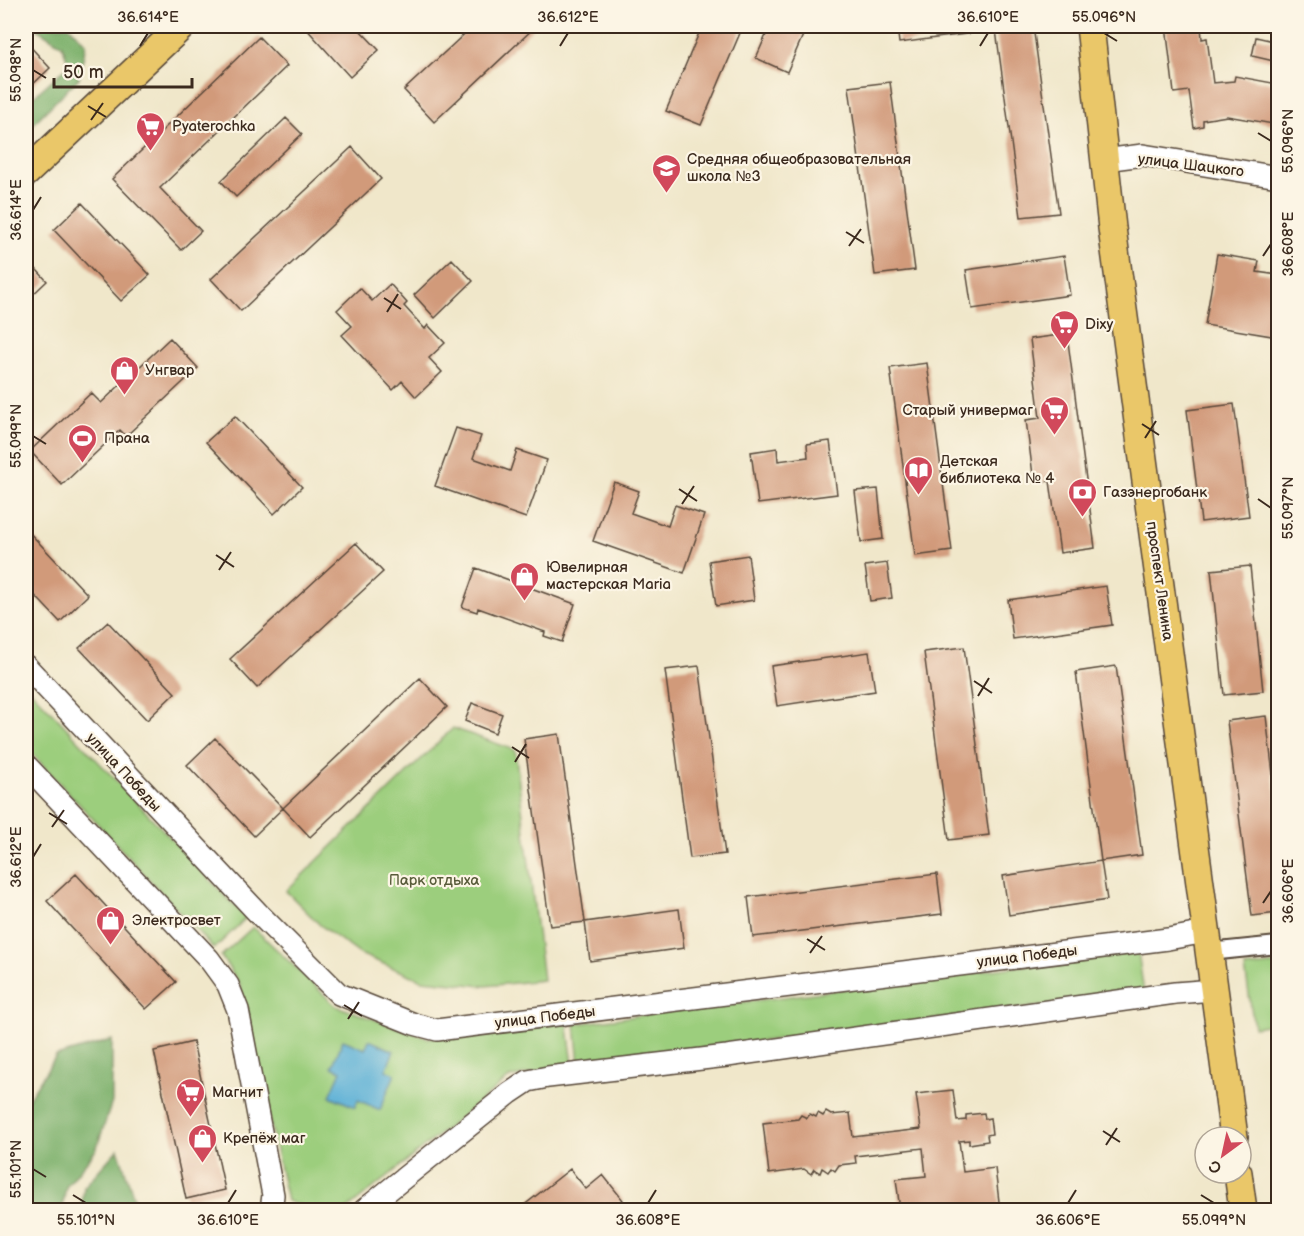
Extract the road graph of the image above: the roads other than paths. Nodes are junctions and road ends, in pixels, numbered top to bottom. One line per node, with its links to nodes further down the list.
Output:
1 (182, 26): 4 (main road)
2 (1090, 26): 3 (main road, проспект Ленина)
3 (1104, 160): 5 (street, улица Шацкого); 8 (main road, проспект Ленина)
4 (26, 173)
5 (1278, 177)
6 (26, 666): 8 (street, улица Победы)
7 (26, 765): 13 (street)
8 (1208, 942): 9 (street); 10 (main road, проспект Ленина)
9 (1278, 945)
10 (1214, 990): 11 (main road, проспект Ленина); 14 (street)
11 (1232, 1125)
12 (1240, 1185): 15 (main road)
13 (271, 1210)
14 (364, 1210)
15 (1243, 1210)

